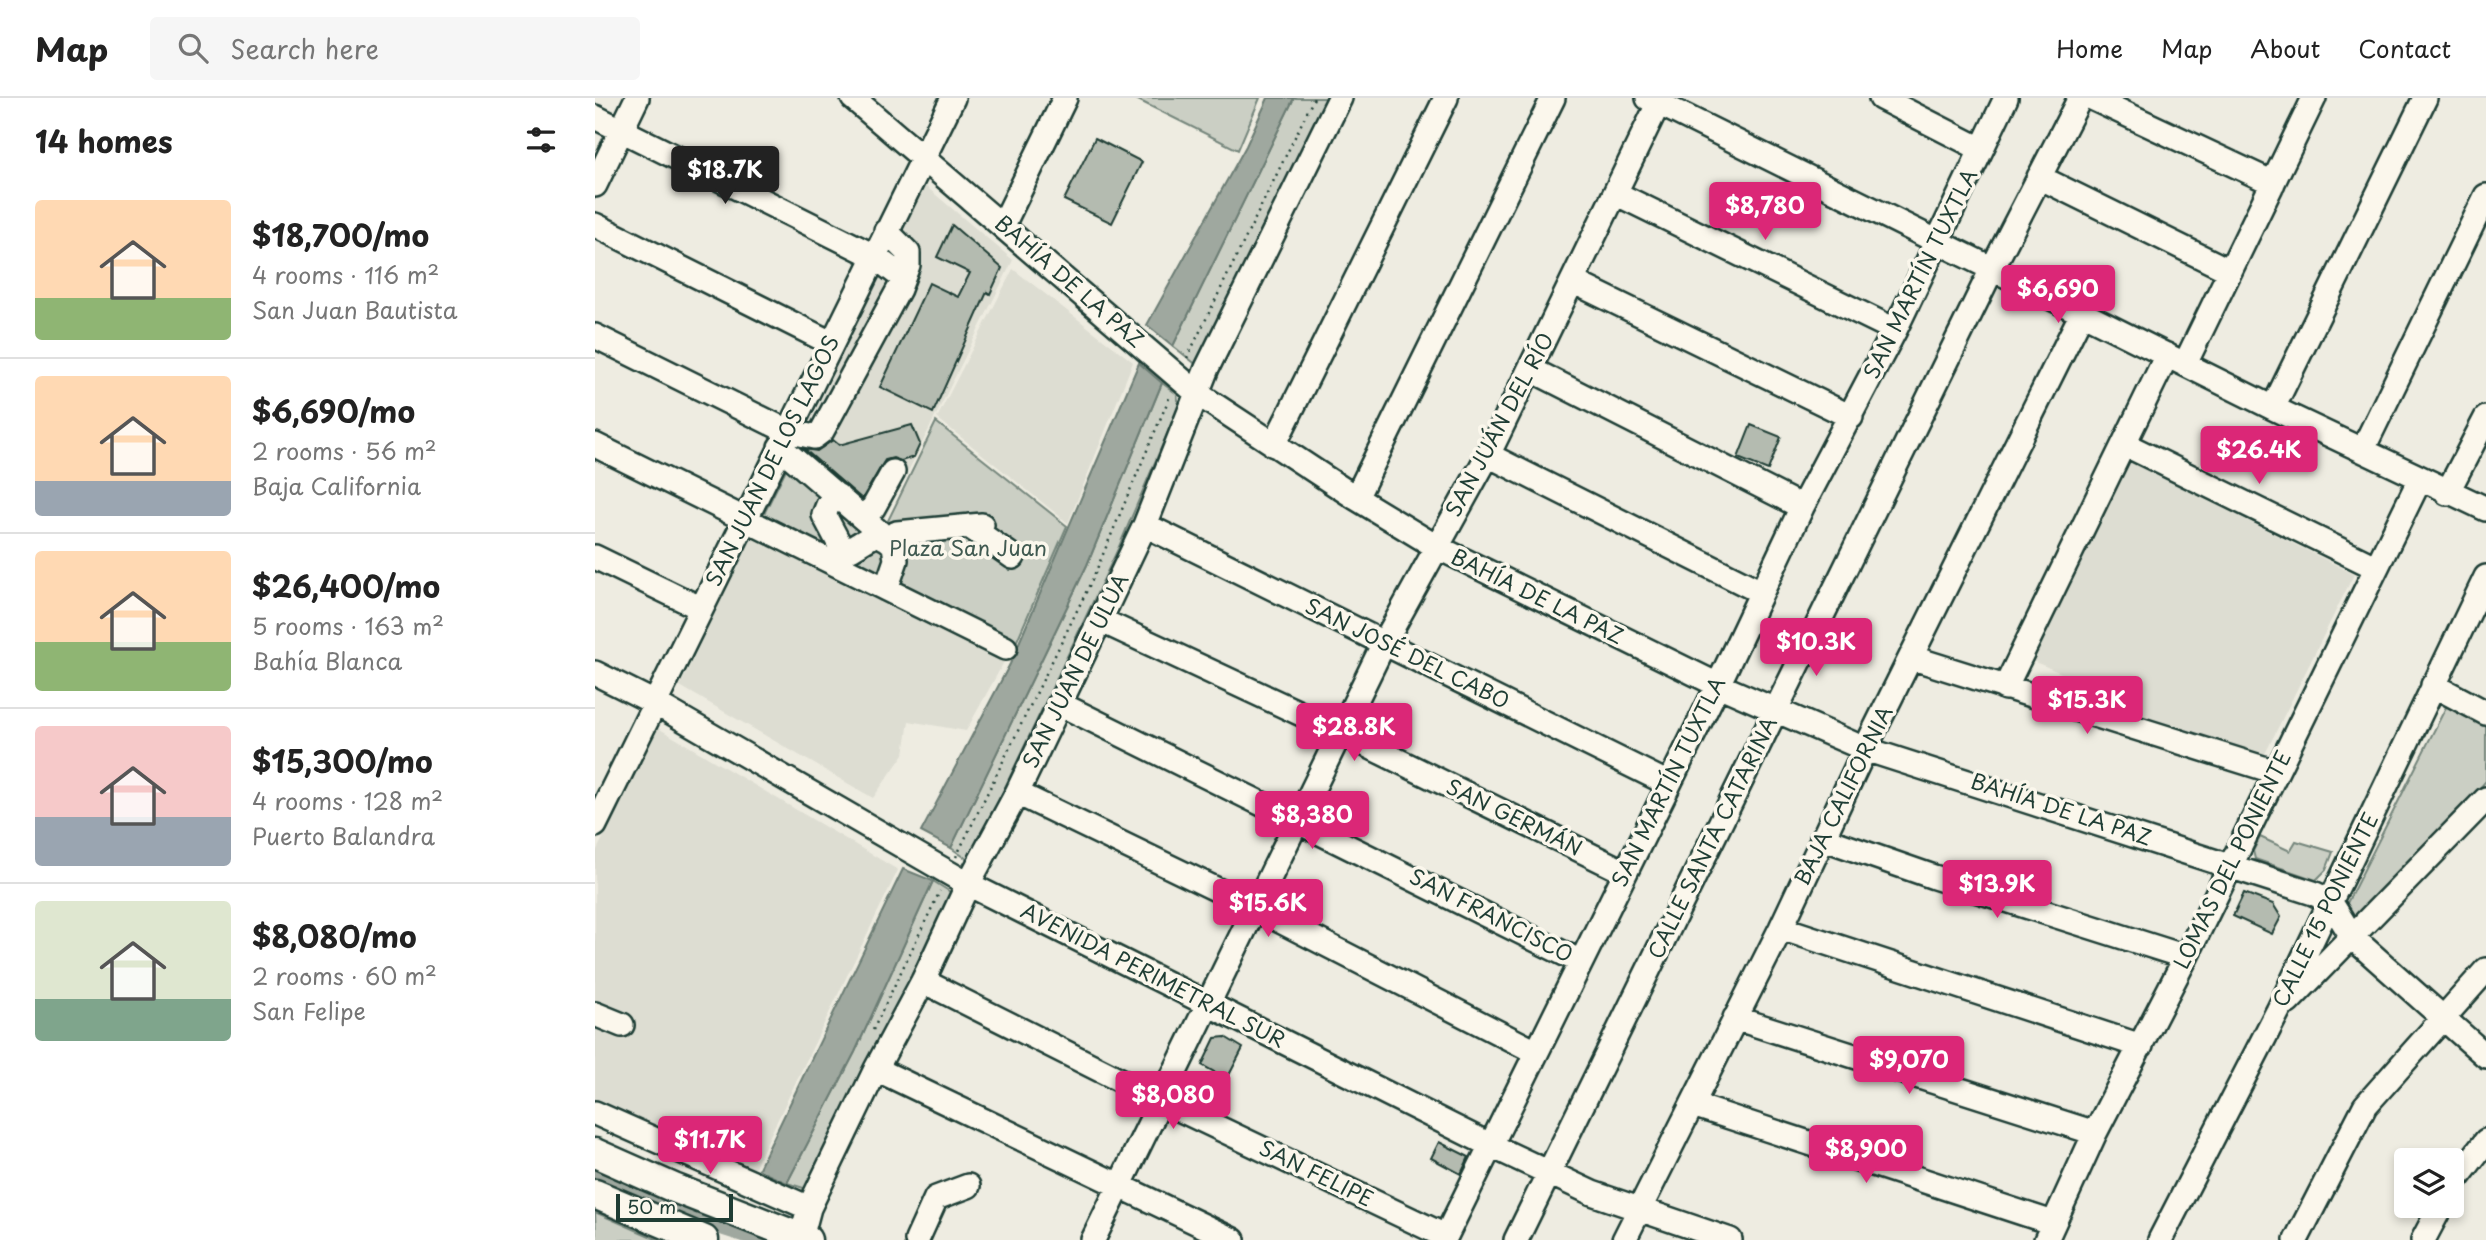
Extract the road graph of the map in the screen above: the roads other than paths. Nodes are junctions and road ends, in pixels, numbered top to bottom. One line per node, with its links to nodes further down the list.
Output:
1 (637, 98): 16 (street)
2 (853, 98): 18 (street, BAHÍA DE LA PAZ)
3 (953, 98): 18 (street, SAN JUAN DE LOS LAGOS)
4 (1065, 98): 25 (street)
5 (1340, 98): 39 (street, SAN JUAN DE ULUA)
6 (1446, 98): 46 (street)
7 (1553, 98): 53 (street)
8 (1881, 98): 17 (street)
9 (2006, 98): 17 (street, SAN MARTÍN TUXTLA)
10 (2080, 98): 19 (street, CALLE SANTA CATARINA)
11 (2092, 98): 20 (street)
12 (2314, 98): 20 (street)
13 (2425, 98): 40 (street)
14 (1656, 100): 22 (street, SAN JUÁN DEL RÍO); 27 (street)
15 (595, 117): 16 (street)
16 (622, 130): 21 (street); 28 (street)
17 (1981, 149): 27 (street, SAN MARTÍN TUXTLA)
18 (923, 157): 25 (street, BAHÍA DE LA PAZ); 26 (street, SAN JUAN DE LOS LAGOS)
19 (2039, 177): 29 (street, CALLE SANTA CATARINA); 30 (street)
20 (2273, 183): 30 (street)
21 (595, 185)
22 (1615, 193): 32 (street, SAN JUÁN DEL RÍO); 34 (street)
23 (2486, 196): 47 (street)
24 (595, 225): 36 (street)
25 (1003, 225): 39 (street, BAHÍA DE LA PAZ)
26 (886, 231): 28 (street, SAN JUAN DE LOS LAGOS); 31 (street)
27 (1938, 239): 29 (street); 34 (street, SAN MARTÍN TUXTLA)
28 (874, 256): 31 (street); 36 (street, SAN JUAN DE LOS LAGOS)
29 (1993, 267): 33 (street); 78 (street, CALLE SANTA CATARINA)
30 (2230, 271): 37 (street)
31 (903, 278): 43 (street)
32 (1574, 282): 38 (street, SAN JUÁN DEL RÍO); 41 (street)
33 (2082, 313): 37 (street); 71 (street, BAJA CALIFORNIA)
34 (1895, 330): 41 (street, SAN MARTÍN TUXTLA)
35 (595, 336): 43 (street)
36 (831, 343): 43 (street, SAN JUAN DE LOS LAGOS)
37 (2176, 359): 40 (street); 44 (street)
38 (1530, 369): 48 (street, SAN JUÁN DEL RÍO); 54 (street)
39 (1198, 394): 46 (street, BAHÍA DE LA PAZ); 58 (street, SAN JUAN DE ULUA)
40 (2273, 408): 47 (street)
41 (1851, 417): 54 (street, SAN MARTÍN TUXTLA)
42 (2486, 418): 51 (street)
43 (784, 439): 52 (street); 57 (street, SAN JUAN DE LOS LAGOS)
44 (2124, 444): 63 (street); 75 (street)
45 (595, 445): 57 (street)
46 (1273, 445): 53 (street, BAHÍA DE LA PAZ)
47 (2363, 449): 50 (street)
48 (1488, 455): 60 (street, SAN JUÁN DEL RÍO); 66 (street)
49 (893, 472): 56 (street)
50 (2420, 479): 51 (street); 63 (street, LOMAS DEL PONIENTE)
51 (2447, 493): 55 (street)
52 (838, 496): 56 (street); 59 (street)
53 (1356, 498): 60 (street, BAHÍA DE LA PAZ)
54 (1802, 507): 66 (street, SAN MARTÍN TUXTLA)
55 (2486, 509)
56 (863, 516): 59 (street)
57 (744, 519): 65 (street); 67 (street, SAN JUAN DE LOS LAGOS)
58 (1145, 524): 68 (street, SAN JUAN DE ULUA); 69 (street, SAN JOSÉ DEL CABO)
59 (882, 535): 62 (street); 65 (street)
60 (1435, 546): 69 (street, SAN JUÁN DEL RÍO); 73 (street, BAHÍA DE LA PAZ)
61 (595, 557): 67 (street)
62 (1013, 557)
63 (2375, 567): 82 (street, LOMAS DEL PONIENTE)
64 (2486, 577): 74 (street, CALLE 15 PONIENTE)
65 (886, 589): 70 (street)
66 (1761, 592): 73 (street, SAN MARTÍN TUXTLA)
67 (700, 608): 76 (street, SAN JUAN DE LOS LAGOS)
68 (1100, 620): 77 (street, SAN JUAN DE ULUA); 80 (street, SAN GERMÁN)
69 (1384, 643): 80 (street, SAN JUÁN DEL RÍO); 83 (street, SAN JOSÉ DEL CABO)
70 (1005, 648)
71 (1913, 658): 75 (street); 81 (street, BAJA CALIFORNIA)
72 (595, 673): 76 (street, AVENIDA PERIMETRAL SUR)
73 (1718, 685): 78 (street, BAHÍA DE LA PAZ); 83 (street, SAN MARTÍN TUXTLA)
74 (2433, 685): 79 (street); 93 (street, CALLE 15 PONIENTE)
75 (2005, 688): 82 (street)
76 (655, 703): 85 (street, SAN JUAN DE LOS LAGOS); 92 (street, AVENIDA PERIMETRAL SUR)
77 (1060, 704): 84 (street, SAN JUAN DE ULUA); 87 (street, SAN FRANCISCO)
78 (1776, 710): 81 (street, BAHÍA DE LA PAZ); 119 (street, CALLE SANTA CATARINA)
79 (2486, 713)
80 (1340, 732): 87 (street, SAN JUÁN DEL RÍO); 91 (street, SAN GERMÁN)
81 (1865, 749): 89 (street, BAJA CALIFORNIA); 90 (street, BAHÍA DE LA PAZ)
82 (2276, 772): 90 (street, LOMAS DEL PONIENTE)
83 (1669, 784): 91 (street, SAN MARTÍN TUXTLA)
84 (1017, 793): 92 (street, SAN JUAN DE ULUA); 94 (street)
85 (601, 796): 88 (street, SAN JUAN DE LOS LAGOS)
86 (2486, 799): 96 (street)
87 (1298, 820): 94 (street, SAN JUÁN DEL RÍO); 98 (street, SAN FRANCISCO)
88 (595, 825)
89 (1822, 838): 95 (street, BAJA CALIFORNIA); 97 (street)
90 (2229, 866): 93 (street, BAHÍA DE LA PAZ); 97 (street, LOMAS DEL PONIENTE)
91 (1625, 872): 98 (street, SAN MARTÍN TUXTLA)
92 (958, 878): 100 (street, SAN JUAN DE ULUA); 101 (street, AVENIDA PERIMETRAL SUR)
93 (2330, 901): 96 (street); 102 (street, CALLE 15 PONIENTE)
94 (1253, 907): 101 (street, SAN JUÁN DEL RÍO); 108 (street)
95 (1781, 928): 105 (street, BAJA CALIFORNIA); 107 (street)
96 (2353, 938): 102 (street); 104 (street)
97 (2186, 957): 107 (street, LOMAS DEL PONIENTE)
98 (1581, 962): 108 (street, SAN MARTÍN TUXTLA)
99 (2486, 970): 104 (street)
100 (923, 981): 110 (street, SAN JUAN DE ULUA); 111 (street, SAN FELIPE)
101 (1208, 1003): 111 (street, SAN JUÁN DEL RÍO); 116 (street, AVENIDA PERIMETRAL SUR)
102 (2278, 1011): 136 (street, CALLE 15 PONIENTE)
103 (595, 1014): 106 (street)
104 (2442, 1017): 109 (street); 137 (street)
105 (1735, 1018): 112 (street, BAJA CALIFORNIA); 114 (street)
106 (622, 1025)
107 (2141, 1046): 114 (street, LOMAS DEL PONIENTE)
108 (1536, 1052): 116 (street, SAN MARTÍN TUXTLA)
109 (2486, 1056)
110 (876, 1069): 121 (street); 123 (street, SAN JUAN DE ULUA)
111 (1162, 1101): 121 (street, SAN JUÁN DEL RÍO); 127 (street, SAN FELIPE)
112 (1693, 1105): 124 (street, BAJA CALIFORNIA); 126 (street)
113 (595, 1114): 123 (street)
114 (2095, 1133): 126 (street, LOMAS DEL PONIENTE)
115 (2486, 1141): 118 (street)
116 (1492, 1146): 119 (street, AVENIDA PERIMETRAL SUR); 127 (street, SAN MARTÍN TUXTLA)
117 (595, 1153): 128 (main road)
118 (2464, 1169)
119 (1548, 1172): 124 (street, AVENIDA PERIMETRAL SUR); 133 (street, CALLE SANTA CATARINA)
120 (968, 1186): 130 (street)
121 (1119, 1186): 131 (street, SAN JUÁN DEL RÍO); 132 (street)
122 (595, 1194): 129 (main road)
123 (809, 1208): 128 (street, SAN JUAN DE ULUA)
124 (1639, 1208): 134 (street, BAJA CALIFORNIA); 135 (street, AVENIDA PERIMETRAL SUR)
125 (2435, 1218): 138 (street)
126 (2049, 1232)
127 (1444, 1238)
128 (804, 1239)
129 (704, 1240)
130 (916, 1240)
131 (1093, 1240)
132 (1233, 1240)
133 (1516, 1240)
134 (1624, 1240)
135 (1730, 1240)
136 (2160, 1240)
137 (2297, 1240)
138 (2423, 1240)

